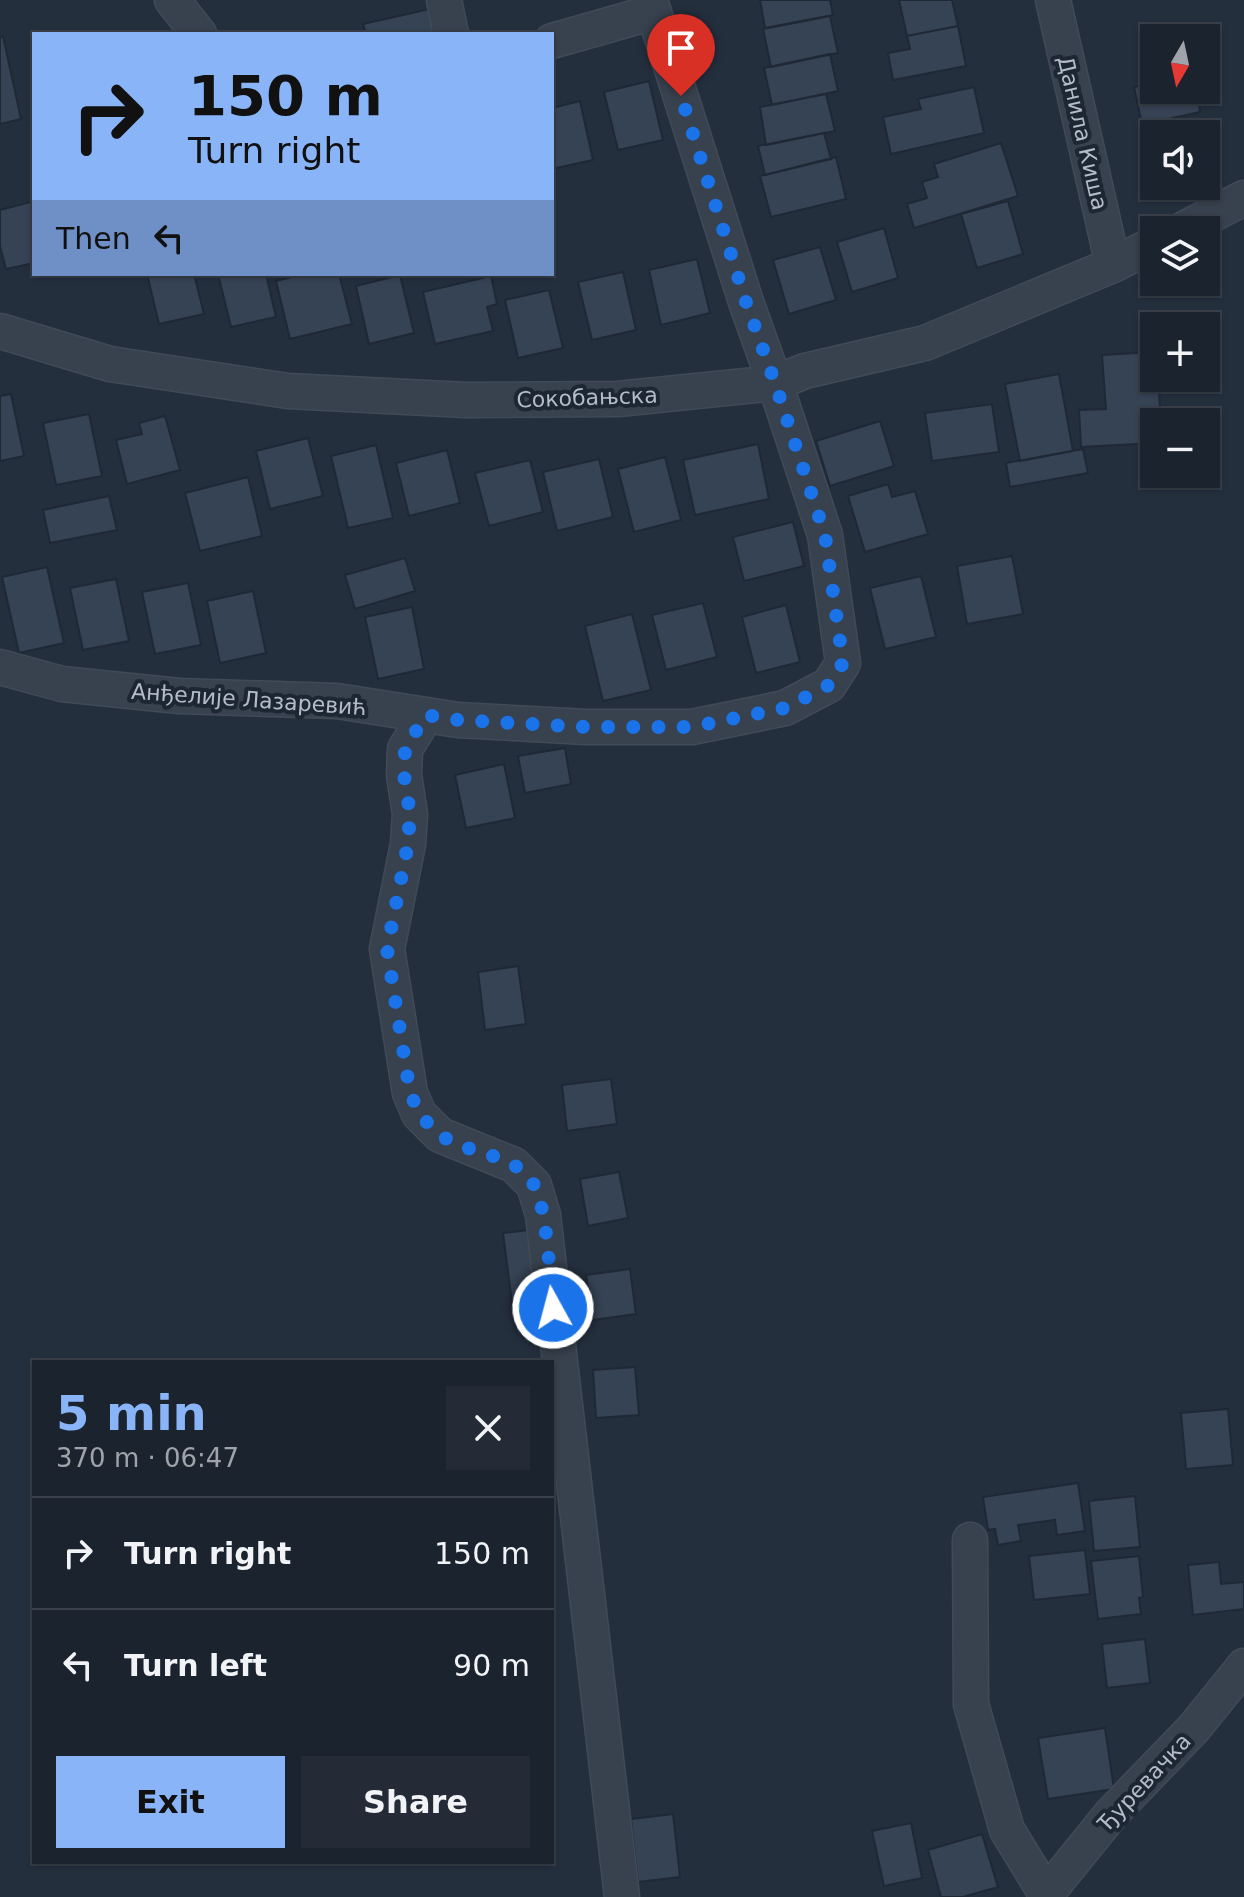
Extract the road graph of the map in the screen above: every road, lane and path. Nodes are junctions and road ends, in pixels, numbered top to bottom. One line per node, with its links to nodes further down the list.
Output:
1 (172, 0): 5 (street)
2 (444, 0): 6 (street)
3 (1053, 0): 11 (street, Данила Киша)
4 (652, 6): 7 (street); 13 (street)
5 (197, 32)
6 (451, 32)
7 (554, 40)
8 (1244, 198): 9 (street)
9 (1209, 216)
10 (1140, 251): 11 (street, Сокобањска)
11 (1113, 265): 13 (street, Сокобањска)
12 (0, 331): 13 (street, Сокобањска)
13 (775, 383): 15 (street, Анђелије Лазаревић)
14 (0, 667): 15 (street, Анђелије Лазаревић)
15 (426, 715): 19 (street)
16 (970, 1540): 18 (street)
17 (1244, 1666): 18 (street, Ђуревачка)
18 (1045, 1895)
19 (622, 1897)

